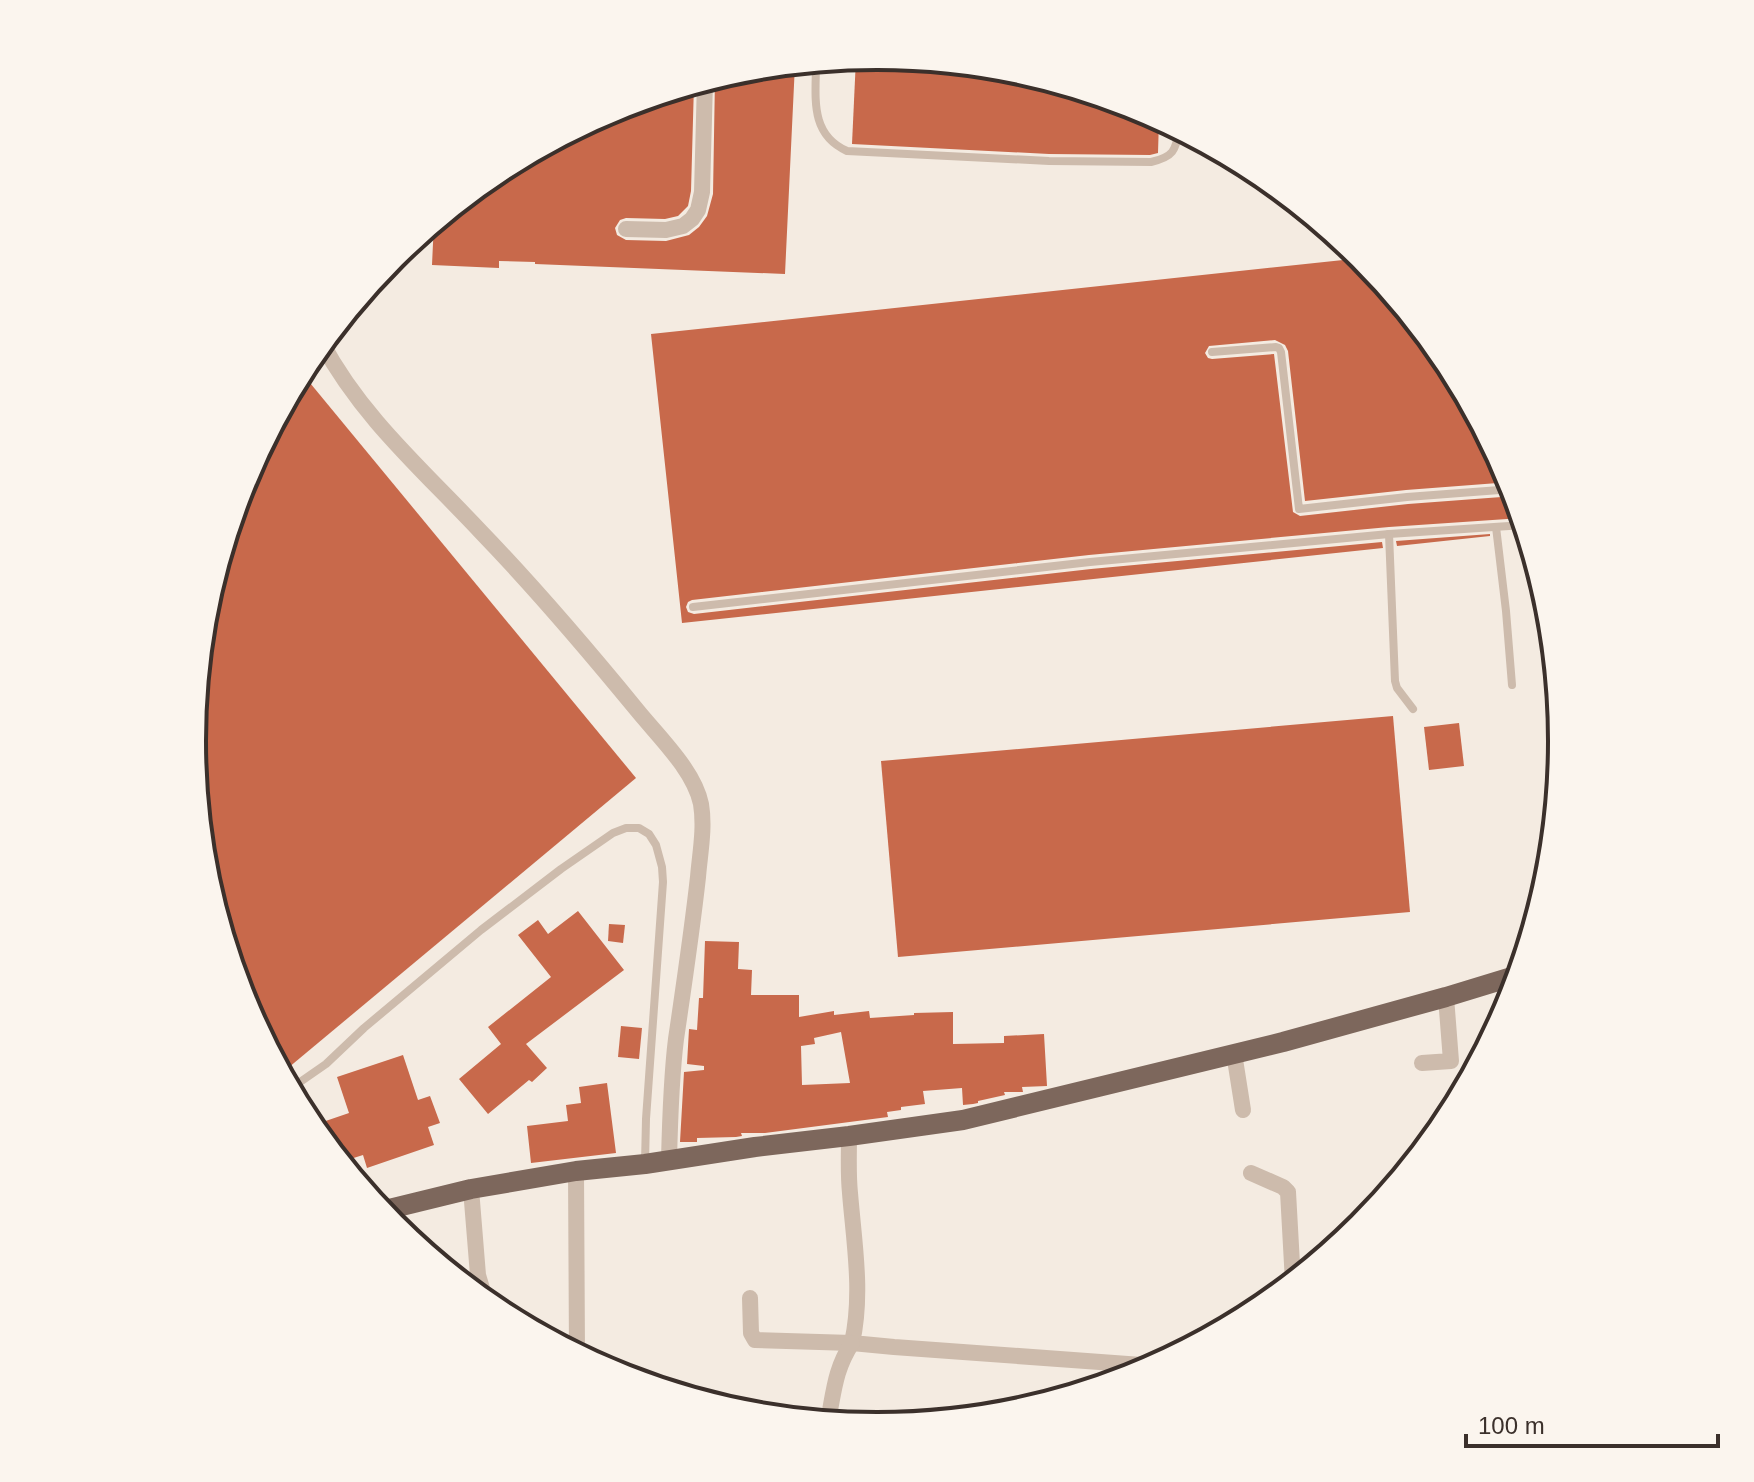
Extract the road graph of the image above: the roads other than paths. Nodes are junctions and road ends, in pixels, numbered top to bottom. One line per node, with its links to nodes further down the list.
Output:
1 (816, 73): 3 (lane)
2 (705, 93): 4 (street)
3 (1178, 141)
4 (626, 229)
5 (1212, 352): 7 (lane)
6 (329, 355): 21 (street)
7 (1499, 490)
8 (1512, 526): 9 (lane)
9 (1496, 527): 10 (lane); 12 (lane)
10 (1389, 534): 11 (lane); 13 (lane)
11 (693, 607)
12 (1512, 685)
13 (1413, 709)
14 (1504, 979): 15 (main road)
15 (1446, 997): 16 (main road); 17 (street)
16 (1234, 1053): 19 (street); 20 (main road)
17 (1422, 1063)
18 (300, 1082): 22 (lane)
19 (1243, 1110)
20 (849, 1136): 21 (main road); 31 (street)
21 (669, 1160): 22 (main road)
22 (645, 1164): 23 (main road)
23 (576, 1171): 25 (main road); 30 (street)
24 (1251, 1173): 27 (street)
25 (471, 1189): 26 (main road); 28 (street)
26 (400, 1211)
27 (1292, 1267)
28 (480, 1281)
29 (750, 1298): 31 (street)
30 (577, 1341)
31 (852, 1343): 32 (street); 33 (street)
32 (1126, 1364)
33 (830, 1411)

